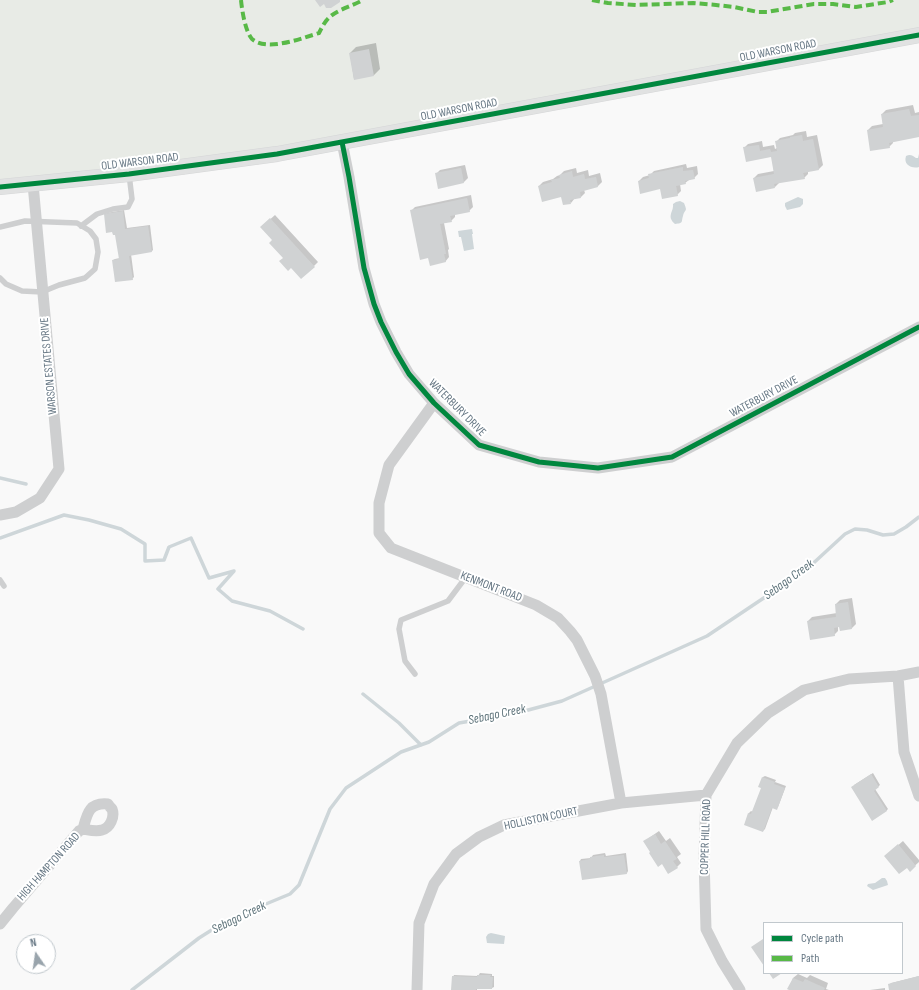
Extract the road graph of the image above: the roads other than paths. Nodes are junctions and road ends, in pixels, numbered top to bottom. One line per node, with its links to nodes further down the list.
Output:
1 (919, 35): 2 (street, OLD WARSON ROAD)
2 (342, 142): 3 (street, OLD WARSON ROAD); 12 (street, WATERBURY DRIVE)
3 (129, 174): 4 (street, OLD WARSON ROAD); 7 (lane)
4 (33, 184): 5 (street, OLD WARSON ROAD); 6 (street, WARSON ESTATES DRIVE)
5 (0, 187)
6 (36, 221): 7 (lane); 8 (lane); 10 (street, WARSON ESTATES DRIVE)
7 (81, 226): 10 (lane)
8 (0, 227)
9 (0, 278): 10 (lane)
10 (42, 292): 13 (street, WARSON ESTATES DRIVE)
11 (919, 327): 12 (street, WATERBURY DRIVE)
12 (434, 403): 14 (street, KENMONT ROAD)
13 (0, 515)
14 (466, 577): 18 (lane); 22 (street, KENMONT ROAD)
15 (0, 580): 16 (lane)
16 (4, 586)
17 (919, 672): 19 (street, COPPER HILL ROAD)
18 (415, 674)
19 (898, 676): 20 (street, COPPER HILL ROAD); 21 (street)
20 (706, 795): 22 (street, HOLLISTON COURT); 26 (street, COPPER HILL ROAD)
21 (919, 796)
22 (621, 803): 25 (street, HOLLISTON COURT)
23 (83, 829): 24 (street, HIGH HAMPTON ROAD)
24 (1, 919)
25 (417, 990)
26 (740, 990)

